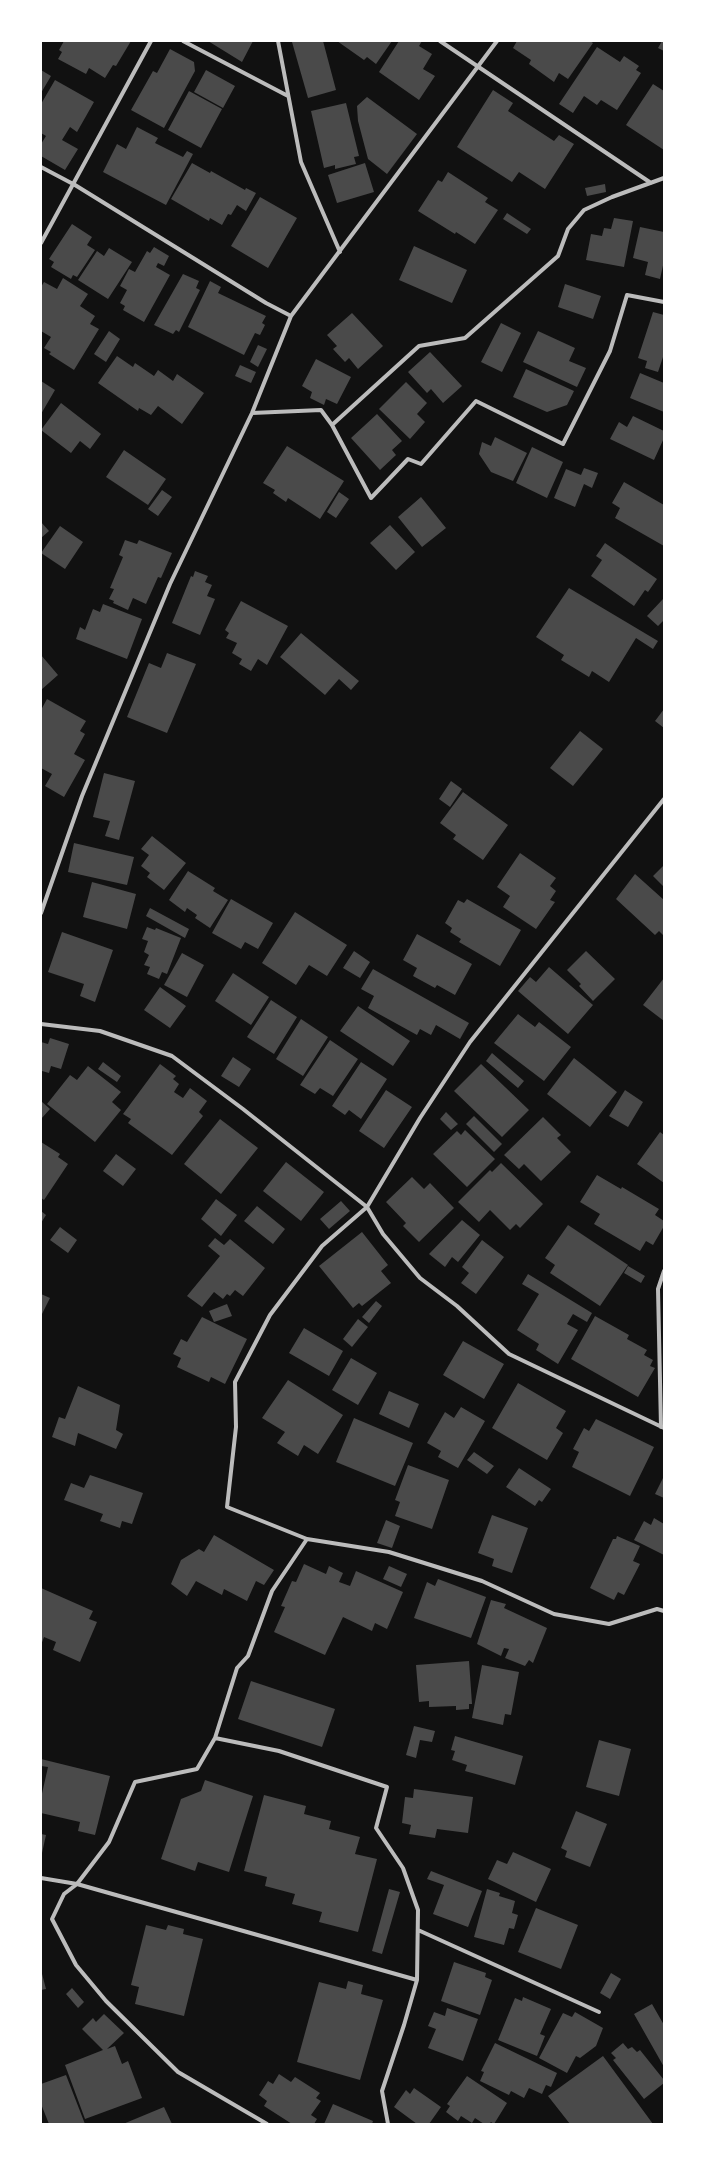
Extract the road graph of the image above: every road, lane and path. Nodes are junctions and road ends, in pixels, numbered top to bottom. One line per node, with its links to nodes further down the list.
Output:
1 (151, 41): 11 (street)
2 (183, 41): 7 (street)
3 (278, 41): 7 (street)
4 (440, 41): 6 (street)
5 (497, 41): 6 (street)
6 (478, 67): 10 (street); 13 (street)
7 (288, 96): 13 (street)
8 (41, 167): 11 (street)
9 (664, 178): 10 (street)
10 (651, 183): 17 (street)
11 (75, 185): 12 (street); 15 (street)
12 (41, 243)
13 (340, 252): 15 (street)
14 (664, 302): 17 (street)
15 (291, 316): 16 (street)
16 (252, 413): 17 (street); 19 (street)
17 (332, 425)
18 (664, 799): 21 (street)
19 (41, 913)
20 (41, 1024): 21 (street)
21 (367, 1207): 23 (street); 24 (street)
22 (664, 1271): 23 (street)
23 (662, 1427)
24 (307, 1539): 25 (street); 26 (street)
25 (664, 1611)
26 (215, 1738): 28 (street); 29 (street)
27 (41, 1878): 28 (street)
28 (77, 1884): 30 (street); 32 (street)
29 (418, 1930): 30 (street); 31 (street)
30 (417, 1980): 33 (street)
31 (599, 2012)
32 (267, 2124)
33 (388, 2124)

